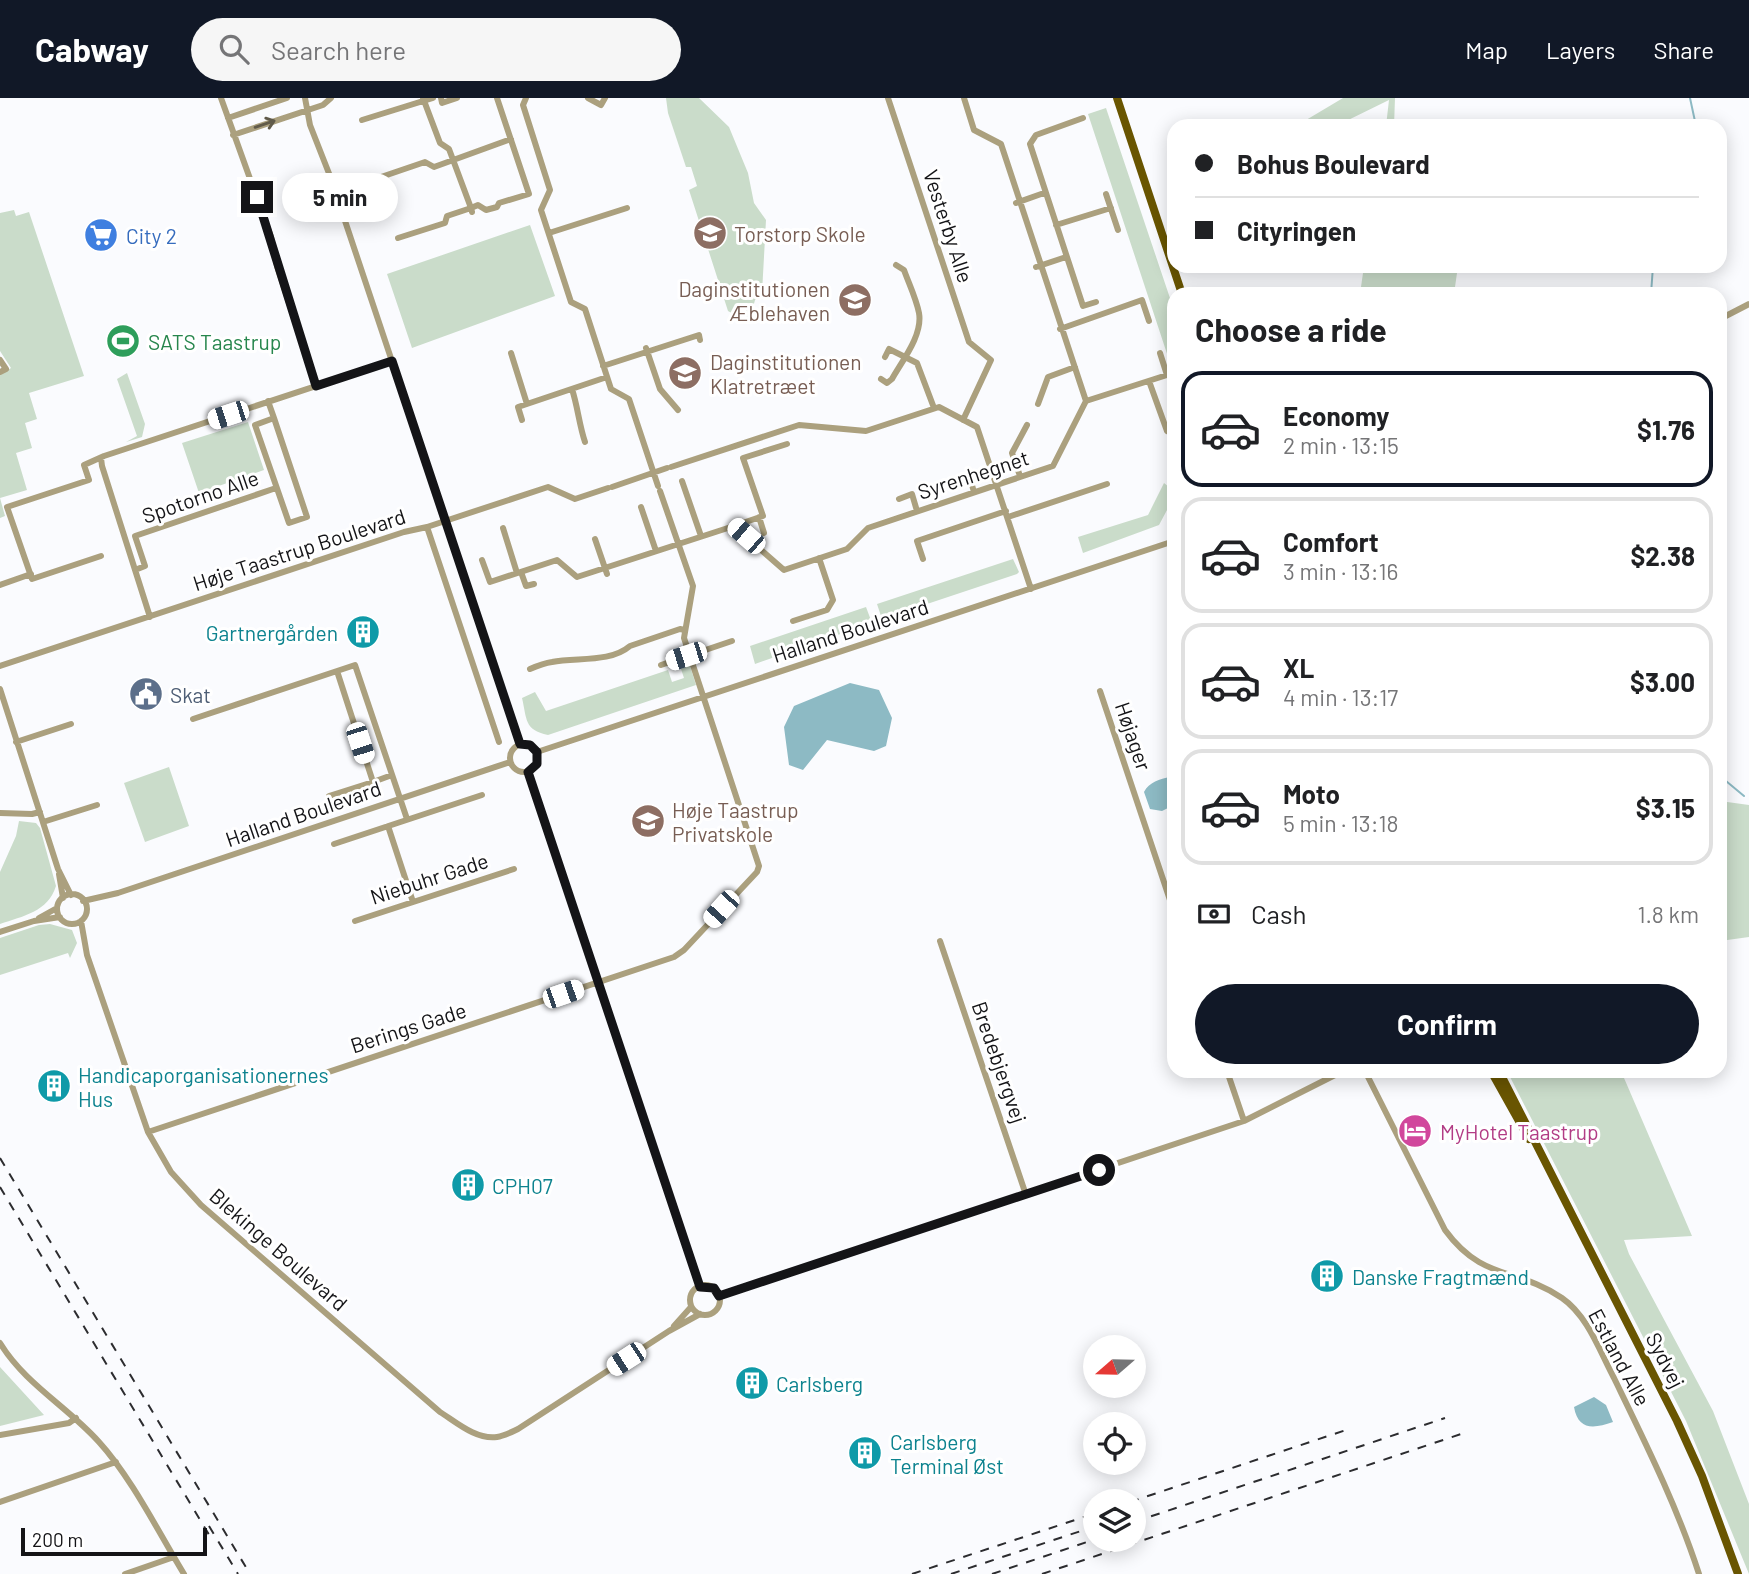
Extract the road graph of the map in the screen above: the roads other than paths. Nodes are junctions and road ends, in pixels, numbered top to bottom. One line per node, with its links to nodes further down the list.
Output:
1 (221, 98): 17 (street)
2 (287, 98): 17 (street)
3 (305, 98): 16 (street)
4 (331, 98): 16 (street)
5 (433, 98): 15 (street)
6 (441, 98): 7 (street)
7 (457, 98)
8 (497, 98): 21 (street)
9 (526, 98): 34 (street)
10 (588, 98): 11 (street)
11 (605, 98)
12 (888, 98): 69 (street, Vesterby Alle)
13 (964, 98): 26 (street)
14 (1117, 98): 36 (main road)
15 (424, 99): 19 (street); 22 (street)
16 (307, 110): 20 (street, one-way to 16); 52 (street)
17 (228, 118): 20 (street)
18 (1083, 118): 24 (street)
19 (362, 120)
20 (233, 135): 59 (street)
21 (511, 139): 22 (street); 29 (street)
22 (453, 161): 23 (street); 29 (street)
23 (380, 177)
24 (1044, 193): 26 (street); 32 (street)
25 (1107, 194): 28 (street)
26 (1018, 202): 39 (street)
27 (627, 208): 34 (street)
28 (1111, 208): 32 (street); 33 (street)
29 (472, 210): 30 (street)
30 (455, 214): 31 (street); 35 (street)
31 (458, 222)
32 (1056, 225): 37 (street)
33 (1118, 230)
34 (549, 233): 53 (street)
35 (398, 238)
36 (1167, 249)
37 (1066, 257): 39 (street); 40 (street)
38 (896, 265): 49 (street)
39 (1038, 266): 44 (street)
40 (1096, 302)
41 (1749, 304): 42 (street)
42 (1727, 316)
43 (1149, 321): 44 (street)
44 (1060, 329): 54 (street)
45 (700, 340): 46 (street)
46 (647, 350): 53 (street); 66 (street)
47 (1160, 353): 58 (street)
48 (511, 354): 63 (street)
49 (905, 357): 50 (street); 57 (street); 65 (street)
50 (885, 358)
51 (0, 360): 55 (street)
52 (392, 361): 59 (street); 124 (street)
53 (603, 366): 56 (street)
54 (1075, 367): 62 (street); 64 (street)
55 (0, 373)
56 (607, 377): 60 (street); 75 (street)
57 (881, 379)
58 (1149, 381): 62 (street); 71 (street)
59 (316, 386): 61 (street)
60 (572, 389): 63 (street); 72 (street)
61 (268, 401): 67 (street); 74 (street)
62 (1086, 401): 76 (street, Syrenhegnet)
63 (527, 404): 68 (street)
64 (1038, 404)
65 (934, 408): 69 (street); 75 (street, Høje Taastrup Boulevard)
66 (678, 410)
67 (274, 418): 81 (street); 81 (street)
68 (522, 420)
69 (963, 420): 79 (street)
70 (1027, 425): 76 (street)
71 (1167, 431)
72 (585, 442)
73 (787, 444): 87 (street)
74 (101, 458): 101 (street); 104 (street)
75 (653, 473): 88 (street, Høje Taastrup Boulevard); 95 (street)
76 (1020, 476): 79 (street, Syrenhegnet)
77 (954, 480): 82 (street)
78 (682, 481): 92 (street)
79 (996, 484): 82 (street, Syrenhegnet); 86 (street)
80 (1107, 484): 86 (street)
81 (276, 488): 101 (street, Spotorno Alle)
82 (974, 492): 85 (street, Syrenhegnet)
83 (899, 499): 85 (street)
84 (641, 507): 96 (street)
85 (917, 511): 98 (street, Syrenhegnet)
86 (1007, 514): 99 (street); 107 (street)
87 (759, 517): 89 (street); 91 (street)
88 (430, 526): 108 (street, Høje Taastrup Boulevard); 123 (street)
89 (734, 526): 92 (street); 98 (street, Syrenhegnet)
90 (503, 528): 103 (street)
91 (764, 533)
92 (701, 536): 95 (street)
93 (595, 539): 102 (street)
94 (1167, 543): 107 (street, Halland Boulevard)
95 (678, 544): 96 (street); 110 (street)
96 (656, 551): 102 (street)
97 (101, 556): 104 (street)
98 (819, 558): 109 (street)
99 (923, 559)
100 (482, 560): 103 (street)
101 (135, 570): 108 (street)
102 (606, 571): 103 (street)
103 (519, 572): 105 (street)
104 (31, 574): 106 (street)
105 (534, 584)
106 (0, 585)
107 (1031, 589): 119 (street, Halland Boulevard)
108 (150, 617): 114 (street, Høje Taastrup Boulevard)
109 (793, 621)
110 (685, 630): 112 (street); 115 (street)
111 (732, 641): 112 (street)
112 (689, 655): 113 (street); 119 (street)
113 (661, 665)
114 (0, 666)
115 (530, 668)
116 (337, 671): 120 (street); 128 (street); 129 (street)
117 (0, 689): 122 (street)
118 (1100, 691): 142 (street, Højager)
119 (704, 698): 125 (street, Halland Boulevard); 156 (street, Berings Gade)
120 (193, 719)
121 (71, 724): 122 (street)
122 (16, 742): 134 (street)
123 (499, 742)
124 (520, 744): 125 (street); 126 (street)
125 (537, 752): 127 (street)
126 (510, 762): 127 (street); 132 (street, Halland Boulevard)
127 (528, 772): 156 (street)
128 (392, 775): 129 (street); 132 (street)
129 (373, 782): 131 (street)
130 (482, 794): 136 (street)
131 (328, 796)
132 (400, 799): 136 (street); 146 (street, Halland Boulevard)
133 (97, 805): 137 (street)
134 (40, 812): 135 (street); 137 (street)
135 (0, 813)
136 (407, 819): 138 (street)
137 (43, 822): 140 (street)
138 (388, 826): 139 (street); 145 (street)
139 (334, 844)
140 (58, 869): 143 (street); 144 (street)
141 (514, 869): 145 (street, Niebuhr Gade)
142 (1167, 891)
143 (71, 895): 144 (street); 146 (street)
144 (62, 898): 147 (street)
145 (413, 902): 151 (street, Niebuhr Gade)
146 (85, 904): 150 (street)
147 (57, 908): 148 (street); 149 (street)
148 (60, 917): 149 (street); 152 (street)
149 (34, 921): 153 (street)
150 (81, 921): 152 (street); 155 (street, Blekinge Boulevard)
151 (355, 921)
152 (72, 924): 155 (street, Blekinge Boulevard)
153 (0, 932)
154 (940, 941): 165 (street, Bredebjergvej)
155 (84, 946): 163 (street, Blekinge Boulevard)
156 (599, 982): 163 (street, Berings Gade); 166 (street)
157 (1229, 1078): 162 (street)
158 (1329, 1078): 162 (street)
159 (1369, 1078): 179 (street, Estland Alle)
160 (1495, 1078): 164 (main road, Sydvej)
161 (1503, 1078): 164 (main road, Sydvej)
162 (1244, 1121): 165 (street)
163 (148, 1132): 170 (street, Blekinge Boulevard)
164 (1549, 1169): 180 (main road, Sydvej)
165 (1027, 1195): 167 (street)
166 (700, 1287): 167 (street); 168 (street)
167 (719, 1296): 169 (street)
168 (691, 1307): 169 (street); 170 (street)
169 (699, 1314): 170 (street)
170 (669, 1331)
171 (0, 1343): 172 (street)
172 (76, 1418): 173 (street); 174 (street)
173 (0, 1435)
174 (116, 1462): 175 (street); 176 (street)
175 (0, 1502)
176 (174, 1557): 177 (street); 178 (street)
177 (125, 1574)
178 (184, 1574)
179 (1699, 1574)
180 (1738, 1574)

